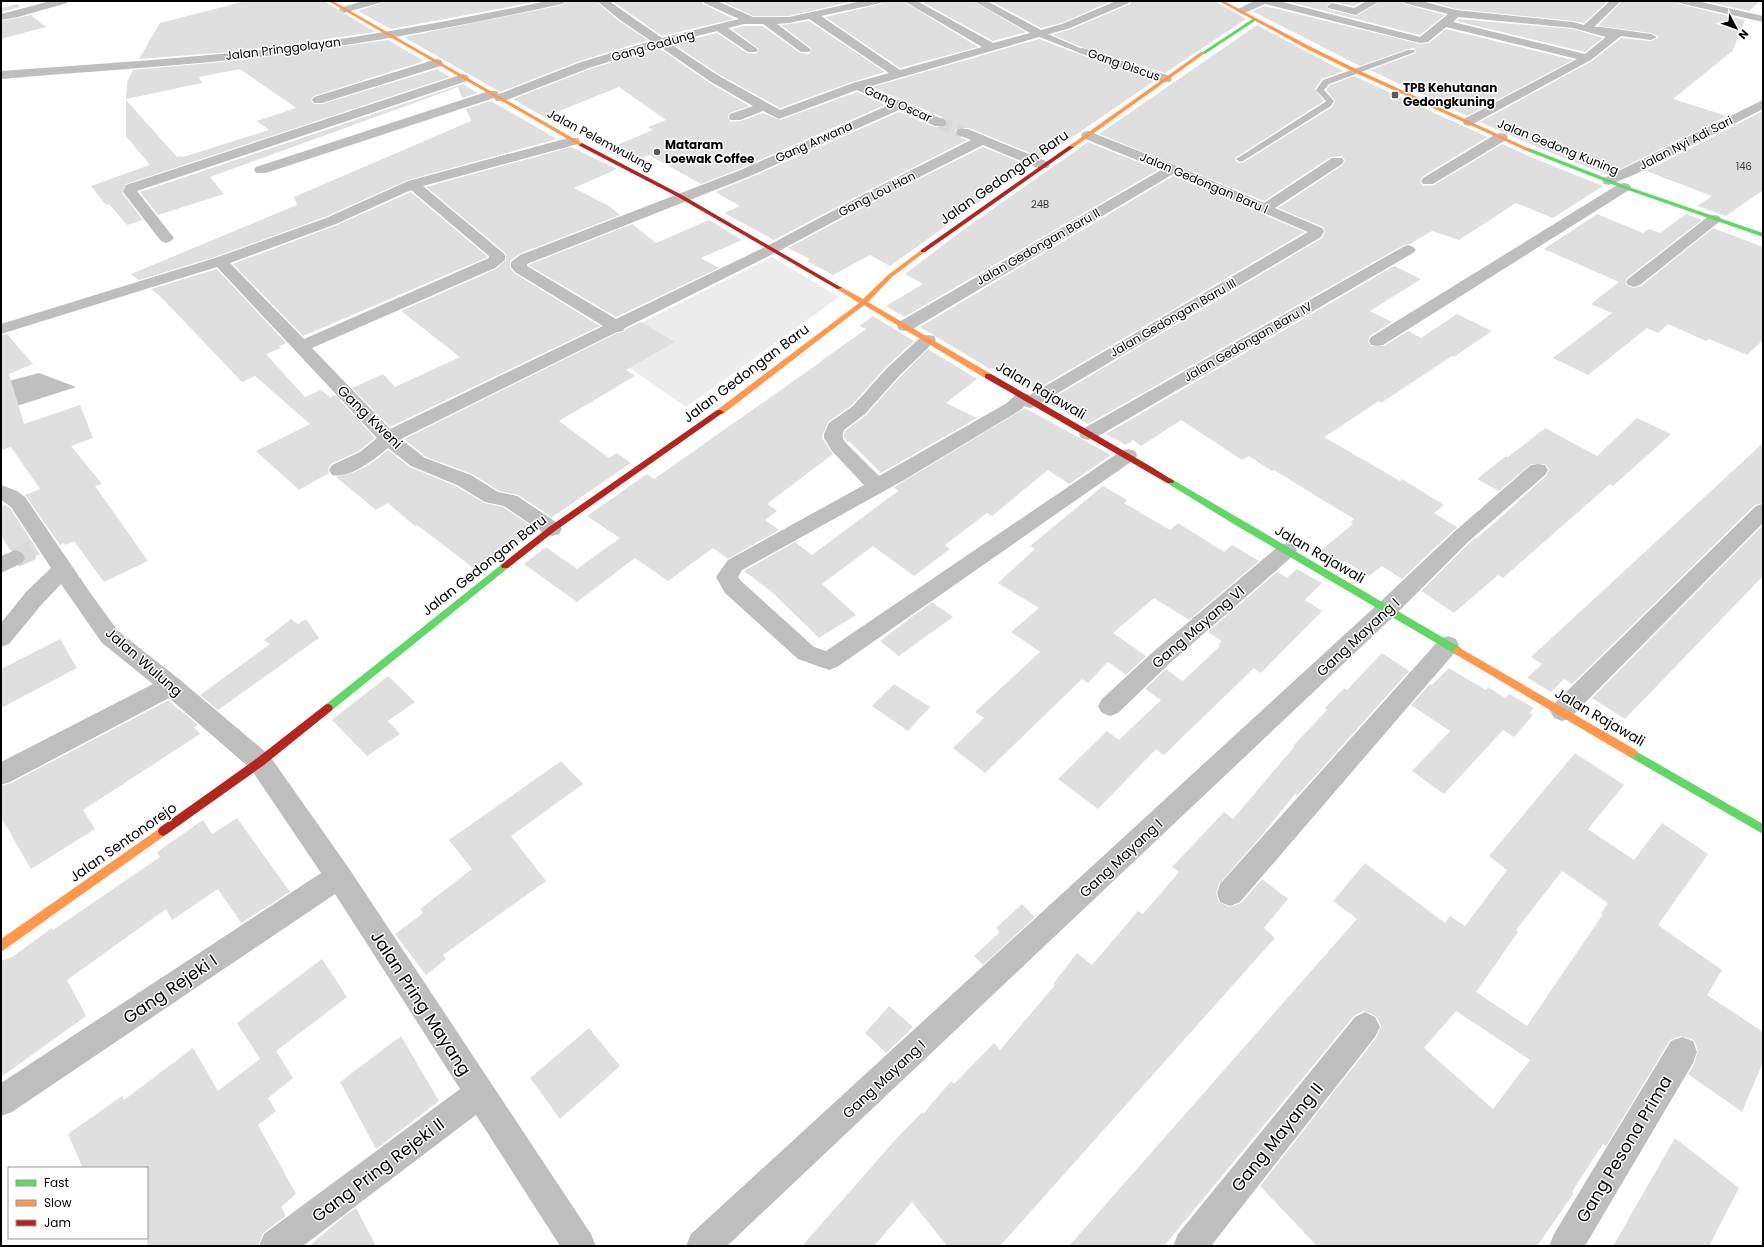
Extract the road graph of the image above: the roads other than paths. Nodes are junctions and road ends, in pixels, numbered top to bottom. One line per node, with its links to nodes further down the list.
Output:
1 (62, 1): 24 (street)
2 (330, 1): 19 (street, Jalan Pelemwulung)
3 (375, 1): 19 (street)
4 (562, 1): 22 (street, Jalan Pringgolayan)
5 (602, 1): 35 (street)
6 (708, 1): 27 (street)
7 (877, 1): 23 (street, Gang Gadung)
8 (909, 1): 36 (street)
9 (979, 1): 33 (street)
10 (1125, 1): 33 (street)
11 (1221, 1): 20 (street, Jalan Gedong Kuning)
12 (1264, 1): 20 (street); 29 (street)
13 (1375, 1): 17 (street)
14 (1408, 1): 21 (street)
15 (1616, 1): 31 (street)
16 (1683, 1): 26 (street)
17 (1322, 3)
18 (488, 6): 22 (street)
19 (344, 10): 32 (street, Jalan Pelemwulung)
20 (1242, 12): 25 (street, Jalan Gedong Kuning)
21 (1456, 13): 29 (street); 31 (street)
22 (497, 15): 32 (street, Jalan Pringgolayan)
23 (811, 15): 28 (street, Gang Gadung); 44 (street)
24 (1, 17)
25 (1256, 19): 43 (street, Jalan Gedong Kuning); 47 (street, Jalan Gedongan Baru)
26 (1763, 19)
27 (750, 20): 28 (street, Gang Gadung); 30 (street, Gang Gadung)
28 (766, 21): 38 (street)
29 (1445, 23): 41 (street)
30 (720, 28): 35 (street, Gang Gadung); 37 (street)
31 (1587, 28): 34 (street); 41 (street)
32 (388, 34): 42 (street, Jalan Pelemwulung); 45 (street, Jalan Pringgolayan)
33 (1040, 34): 36 (street); 39 (lane)
34 (1651, 37)
35 (661, 42): 49 (street, Gang Gadung); 53 (street)
36 (993, 48): 44 (street)
37 (752, 50)
38 (805, 50)
39 (1083, 51): 47 (street, Gang Discus)
40 (1411, 52): 43 (lane)
41 (1587, 58): 55 (street)
42 (437, 64): 46 (street, Jalan Pelemwulung); 50 (street)
43 (1356, 71): 55 (street, Jalan Gedong Kuning); 62 (lane)
44 (898, 74): 48 (street)
45 (1, 75)
46 (463, 78): 49 (street, Jalan Pelemwulung); 76 (street)
47 (1166, 79): 58 (street, Jalan Gedongan Baru)
48 (857, 86): 52 (street, Gang Oscar); 53 (street)
49 (496, 96): 61 (street, Jalan Pelemwulung); 66 (street, Gang Gadung)
50 (318, 100)
51 (1763, 104): 68 (street, Jalan Nyi Adi Sari)
52 (899, 105): 56 (street, Gang Oscar); 71 (street, Gang Arwana)
53 (762, 106): 54 (street)
54 (735, 117)
55 (1469, 122): 59 (street, Jalan Gedong Kuning)
56 (940, 123)
57 (963, 132): 60 (street)
58 (1088, 135): 64 (street, Jalan Gedongan Baru); 65 (street, Jalan Gedongan Baru I)
59 (1501, 137): 67 (street); 68 (street, Jalan Gedong Kuning)
60 (982, 140): 64 (street); 77 (street, Gang Lou Han)
61 (573, 141): 69 (street); 71 (street, Jalan Pelemwulung)
62 (1240, 159)
63 (1337, 161): 72 (street)
64 (1043, 164): 81 (street, Jalan Gedongan Baru)
65 (1172, 169): 72 (street, Jalan Gedongan Baru I); 82 (street, Jalan Gedongan Baru II)
66 (261, 170)
67 (1428, 181)
68 (1609, 181): 70 (street, Jalan Gedong Kuning)
69 (413, 184): 79 (street); 87 (street)
70 (1624, 187): 73 (street, Jalan Gedong Kuning); 86 (street)
71 (684, 198): 77 (street, Jalan Pelemwulung); 83 (street, Gang Arwana)
72 (1264, 209): 74 (street, Jalan Gedongan Baru I)
73 (1714, 219): 75 (street, Jalan Gedong Kuning); 80 (street)
74 (1316, 234): 88 (street, Jalan Gedongan Baru III)
75 (1763, 235)
76 (166, 238)
77 (772, 250): 81 (street, Jalan Pelemwulung); 83 (street, Gang Lou Han)
78 (1408, 250): 89 (street, Jalan Gedongan Baru IV)
79 (220, 260): 84 (street); 87 (street, Gang Kweni)
80 (1634, 282)
81 (864, 302): 82 (street, Jalan Rajawali); 97 (street, Jalan Gedongan Baru)
82 (905, 326): 85 (street, Jalan Rajawali)
83 (617, 327): 90 (street, Gang Lou Han)
84 (1, 329)
85 (928, 340): 88 (street, Jalan Rajawali); 94 (street)
86 (1377, 340)
87 (300, 347): 90 (street, Gang Kweni)
88 (1027, 400): 89 (street, Jalan Rajawali); 94 (street, Jalan Gedongan Baru III)
89 (1088, 434): 91 (street, Jalan Rajawali)
90 (388, 438): 92 (street, Gang Lou Han); 97 (street, Gang Kweni)
91 (1128, 455): 94 (street, Jalan Gedongan Baru III); 98 (street, Jalan Rajawali)
92 (338, 470)
93 (1538, 470): 100 (street, Gang Mayang I)
94 (877, 486)
95 (1, 492): 99 (street, Jalan Wulung)
96 (1763, 511): 105 (street)
97 (552, 529): 106 (street, Jalan Gedongan Baru)
98 (1287, 550): 100 (street, Jalan Rajawali); 104 (street, Gang Mayang VI)
99 (63, 569): 101 (street); 103 (street, Jalan Wulung)
100 (1387, 609): 102 (street, Jalan Rajawali); 118 (street, Gang Mayang I)
101 (1, 638)
102 (1448, 645): 105 (street, Jalan Rajawali); 110 (street)
103 (171, 686): 106 (street, Jalan Wulung); 107 (street)
104 (1110, 706)
105 (1562, 711): 108 (street, Jalan Rajawali)
106 (260, 762): 109 (street, Jalan Pring Mayang); 111 (street, Jalan Sentonorejo)
107 (1, 774)
108 (1763, 829)
109 (339, 876): 114 (street, Jalan Pring Mayang); 115 (street, Gang Rejeki I)
110 (1230, 892)
111 (1, 946)
112 (1365, 1027): 119 (street, Gang Mayang II)
113 (1682, 1052): 120 (street, Gang Pesona Prima)
114 (479, 1094): 116 (street, Gang Pring Rejeki II); 117 (street, Jalan Pring Mayang)
115 (1, 1101)
116 (276, 1246)
117 (579, 1246)
118 (703, 1246)
119 (1190, 1246)
120 (1566, 1246)

